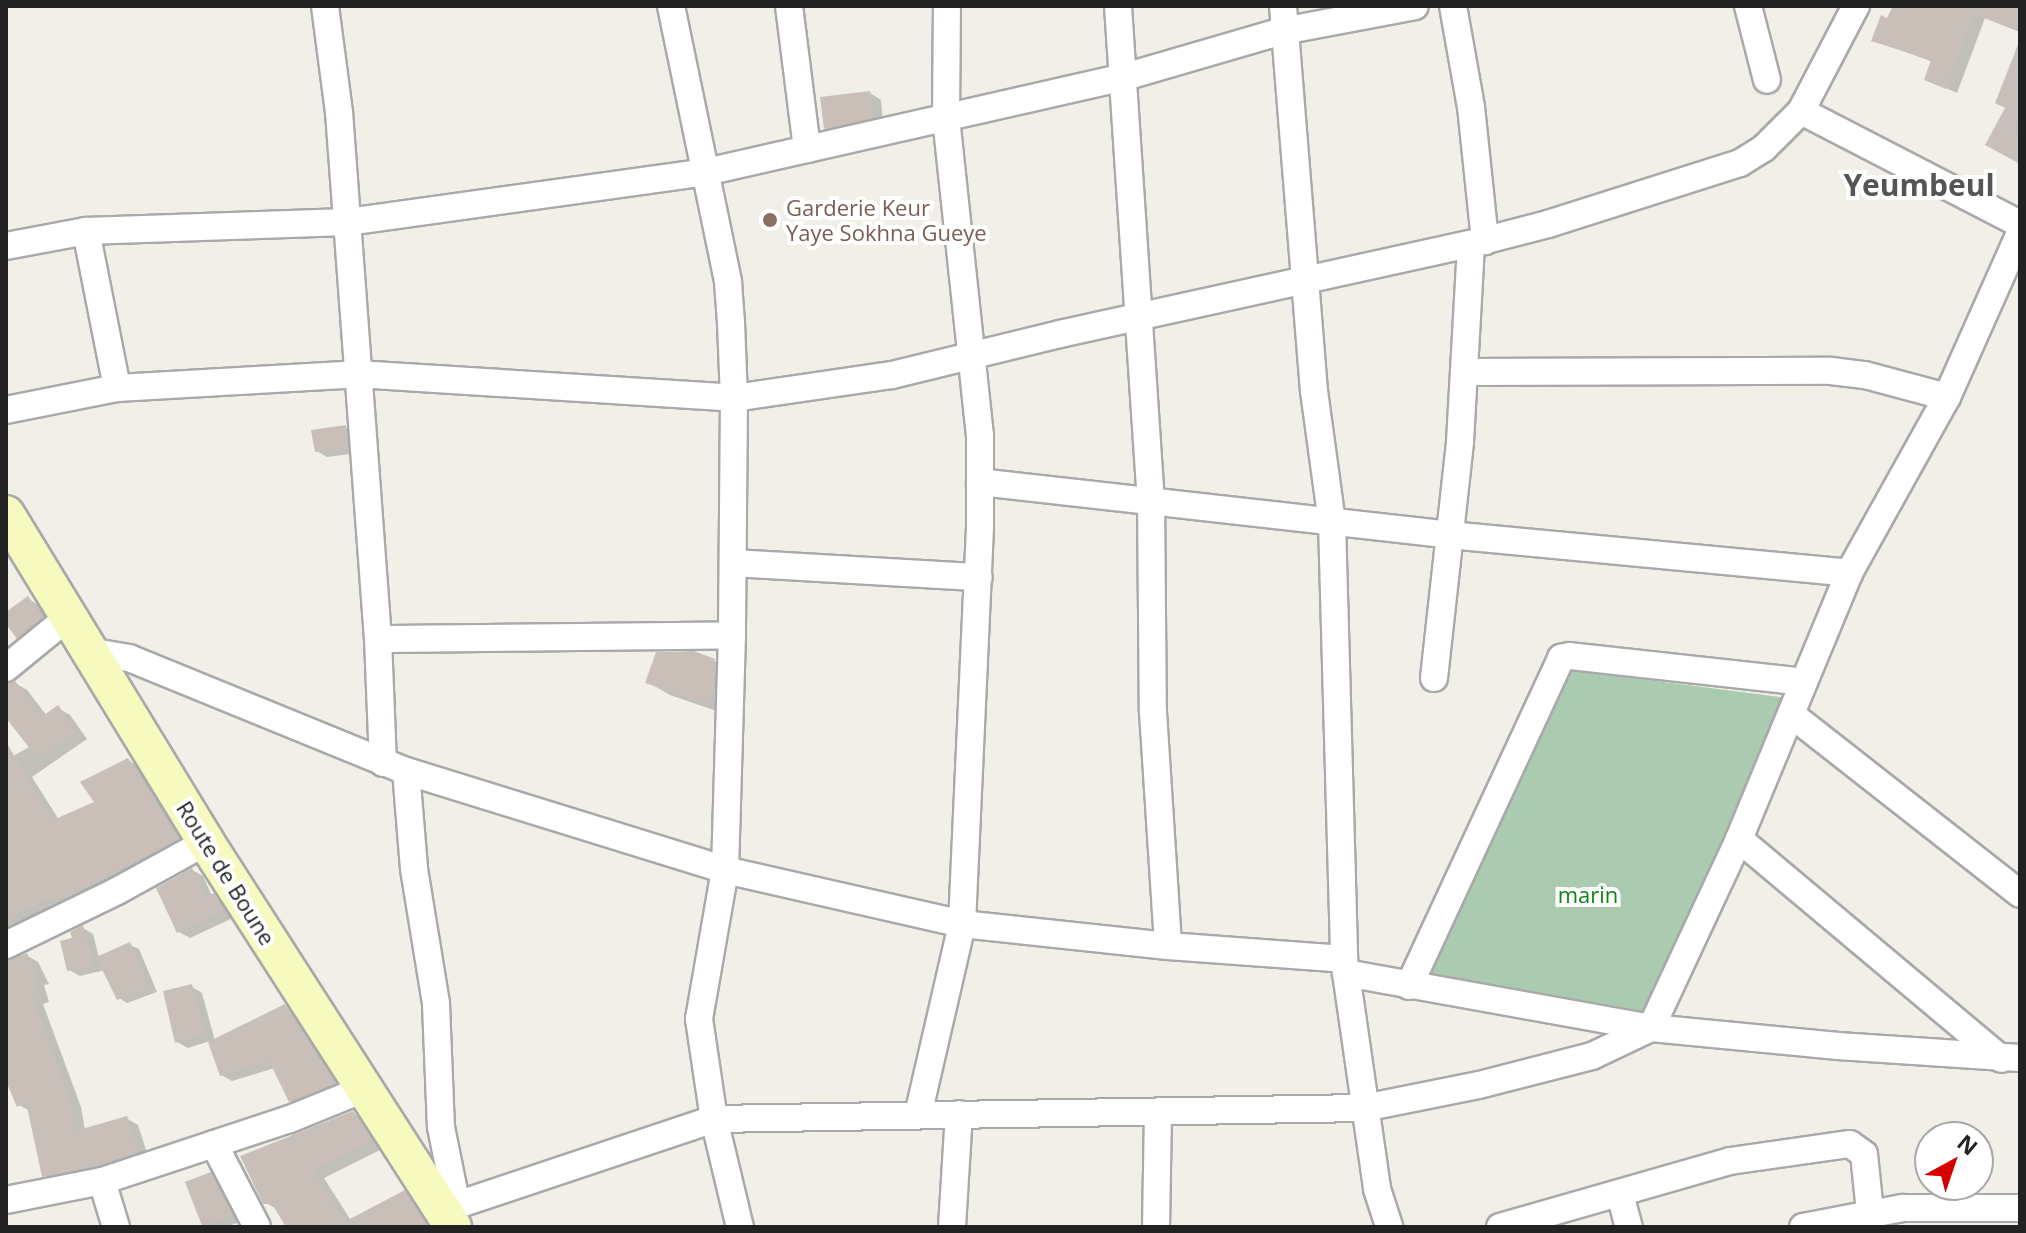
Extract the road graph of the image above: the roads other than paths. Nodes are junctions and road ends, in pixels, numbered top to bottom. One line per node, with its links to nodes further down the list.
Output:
1 (325, 6): 17 (street)
2 (671, 6): 16 (street)
3 (789, 6): 15 (street)
4 (947, 6): 14 (street)
5 (1118, 6): 11 (street)
6 (1415, 6): 10 (street)
7 (1453, 6): 21 (street)
8 (1748, 6): 12 (street)
9 (1856, 6): 13 (street)
10 (1283, 19): 11 (street); 23 (street)
11 (1121, 78): 14 (street); 24 (street)
12 (1767, 80)
13 (1801, 111): 18 (street); 21 (street)
14 (946, 117): 15 (street); 25 (street)
15 (807, 149): 16 (street)
16 (706, 172): 17 (street); 30 (street)
17 (347, 222): 19 (street); 27 (street)
18 (2020, 224)
19 (86, 231): 22 (street); 28 (street)
20 (2020, 233): 29 (street)
21 (1478, 243): 23 (street); 26 (street)
22 (6, 246)
23 (1306, 279): 24 (street); 35 (street)
24 (1138, 318): 25 (street); 33 (street)
25 (972, 353): 30 (street); 32 (street)
26 (1466, 372): 29 (street); 36 (street)
27 (357, 374): 28 (street); 30 (street); 42 (street)
28 (117, 388): 31 (street)
29 (1947, 397): 38 (street)
30 (734, 398): 37 (street)
31 (6, 410)
32 (980, 482): 33 (street); 39 (street)
33 (1151, 499): 35 (street); 55 (street)
34 (6, 514): 40 (street, Route de Boune)
35 (1332, 522): 36 (street); 56 (street)
36 (1449, 535): 38 (street); 45 (street)
37 (733, 563): 39 (street); 41 (street)
38 (1849, 573): 46 (street)
39 (979, 577): 53 (street)
40 (67, 618): 43 (street, Route de Boune); 44 (street)
41 (732, 635): 42 (street); 51 (street)
42 (378, 639): 48 (street)
43 (88, 651): 48 (street); 50 (street, Route de Boune)
44 (6, 668)
45 (1434, 678)
46 (1804, 682): 47 (street); 57 (street)
47 (1792, 715): 49 (street); 52 (street)
48 (394, 767): 51 (street); 72 (street)
49 (1739, 839): 58 (street); 59 (street)
50 (206, 842): 54 (street); 60 (street, Route de Boune)
51 (725, 870): 53 (street); 65 (street)
52 (2020, 894)
53 (962, 924): 55 (street); 64 (street)
54 (6, 945)
55 (1168, 946): 56 (street)
56 (1345, 966): 57 (street); 61 (street)
57 (1409, 986): 58 (street)
58 (1651, 1028): 59 (street); 61 (street)
59 (2011, 1058)
60 (364, 1089): 66 (street); 72 (street, Route de Boune)
61 (1364, 1108): 62 (street); 78 (street)
62 (1158, 1112): 63 (street); 77 (street)
63 (959, 1114): 64 (street); 76 (street)
64 (918, 1115): 65 (street)
65 (714, 1119): 72 (street); 75 (street)
66 (214, 1144): 67 (street); 74 (street)
67 (102, 1181): 69 (street); 73 (street)
68 (1620, 1194): 71 (street); 79 (street); 80 (street)
69 (6, 1200)
70 (2020, 1208): 71 (street)
71 (1870, 1212): 81 (street)
72 (451, 1214)
73 (116, 1227)
74 (257, 1227)
75 (740, 1227)
76 (952, 1227)
77 (1156, 1227)
78 (1389, 1227)
79 (1500, 1227)
80 (1629, 1227)
81 (1803, 1227)

